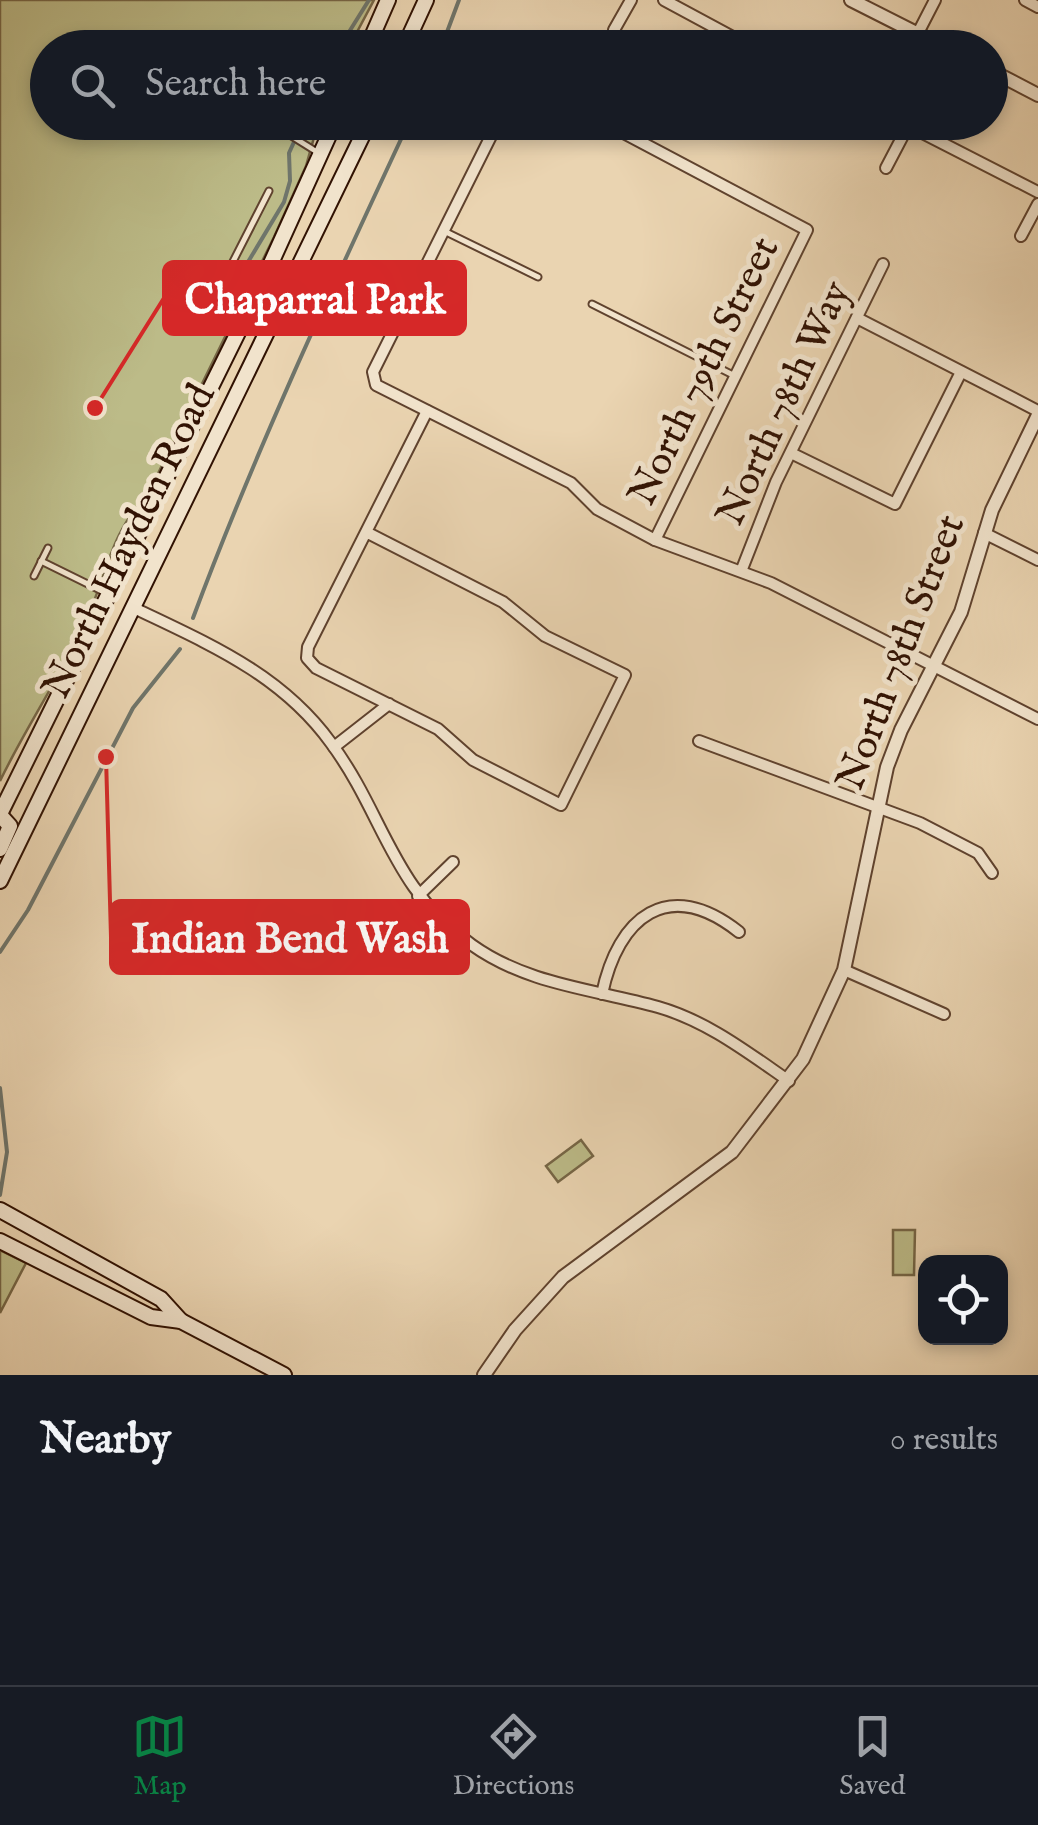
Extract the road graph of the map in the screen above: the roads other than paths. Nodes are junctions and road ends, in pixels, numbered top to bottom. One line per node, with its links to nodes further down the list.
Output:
1 (388, 0): 9 (main road)
2 (426, 0): 10 (main road)
3 (631, 0): 11 (street)
4 (664, 0): 12 (street)
5 (851, 0): 13 (street)
6 (934, 0): 14 (street)
7 (1026, 0): 8 (street)
8 (1038, 6)
9 (375, 30)
10 (412, 30)
11 (614, 30)
12 (720, 30)
13 (912, 30)
14 (919, 30)
15 (1008, 79): 16 (street)
16 (1038, 95)
17 (300, 140): 24 (lane)
18 (327, 140): 24 (main road, North Hayden Road)
19 (359, 140): 50 (main road, North Hayden Road)
20 (489, 140): 29 (street)
21 (638, 140): 37 (street, North 79th Street)
22 (897, 140): 25 (street)
23 (936, 140): 27 (street)
24 (321, 154): 49 (main road, North Hayden Road)
25 (886, 168)
26 (269, 191): 33 (lane)
27 (1038, 192)
28 (1038, 204): 30 (street)
29 (443, 230): 32 (lane); 38 (street)
30 (1021, 236)
31 (883, 264): 35 (street, North 78th Way)
32 (538, 277)
33 (220, 289)
34 (592, 304): 37 (lane)
35 (857, 318): 36 (street); 40 (street, North 78th Way)
36 (961, 372): 39 (street); 40 (street)
37 (736, 377): 43 (street, North 79th Street)
38 (427, 411): 41 (street); 43 (street)
39 (1038, 413): 42 (street, North 78th Street)
40 (791, 452): 47 (street, North 78th Way)
41 (366, 532): 52 (street); 52 (street)
42 (984, 534): 45 (street); 51 (street, North 78th Street)
43 (655, 540): 47 (street)
44 (48, 548): 46 (lane)
45 (1038, 560)
46 (42, 561): 48 (lane); 49 (lane)
47 (742, 570): 51 (street)
48 (34, 576)
49 (109, 595): 57 (main road, North Hayden Road)
50 (134, 608): 55 (street); 61 (main road, North Hayden Road)
51 (933, 666): 53 (street); 56 (street, North 78th Street)
52 (389, 704): 55 (street)
53 (1038, 719)
54 (699, 741): 56 (street)
55 (334, 746): 62 (street)
56 (876, 807): 60 (street); 64 (street, North 78th Street)
57 (0, 815): 58 (main road)
58 (0, 848)
59 (452, 862): 62 (street)
60 (992, 873)
61 (0, 881)
62 (418, 896): 65 (street)
63 (739, 932): 65 (street)
64 (844, 970): 66 (street); 67 (street, North 78th Street)
65 (602, 994): 67 (street)
66 (944, 1014)
67 (789, 1081): 72 (street, North 78th Street)
68 (0, 1210): 70 (main road)
69 (0, 1241): 70 (main road)
70 (180, 1322): 71 (main road)
71 (284, 1375)
72 (484, 1375)

